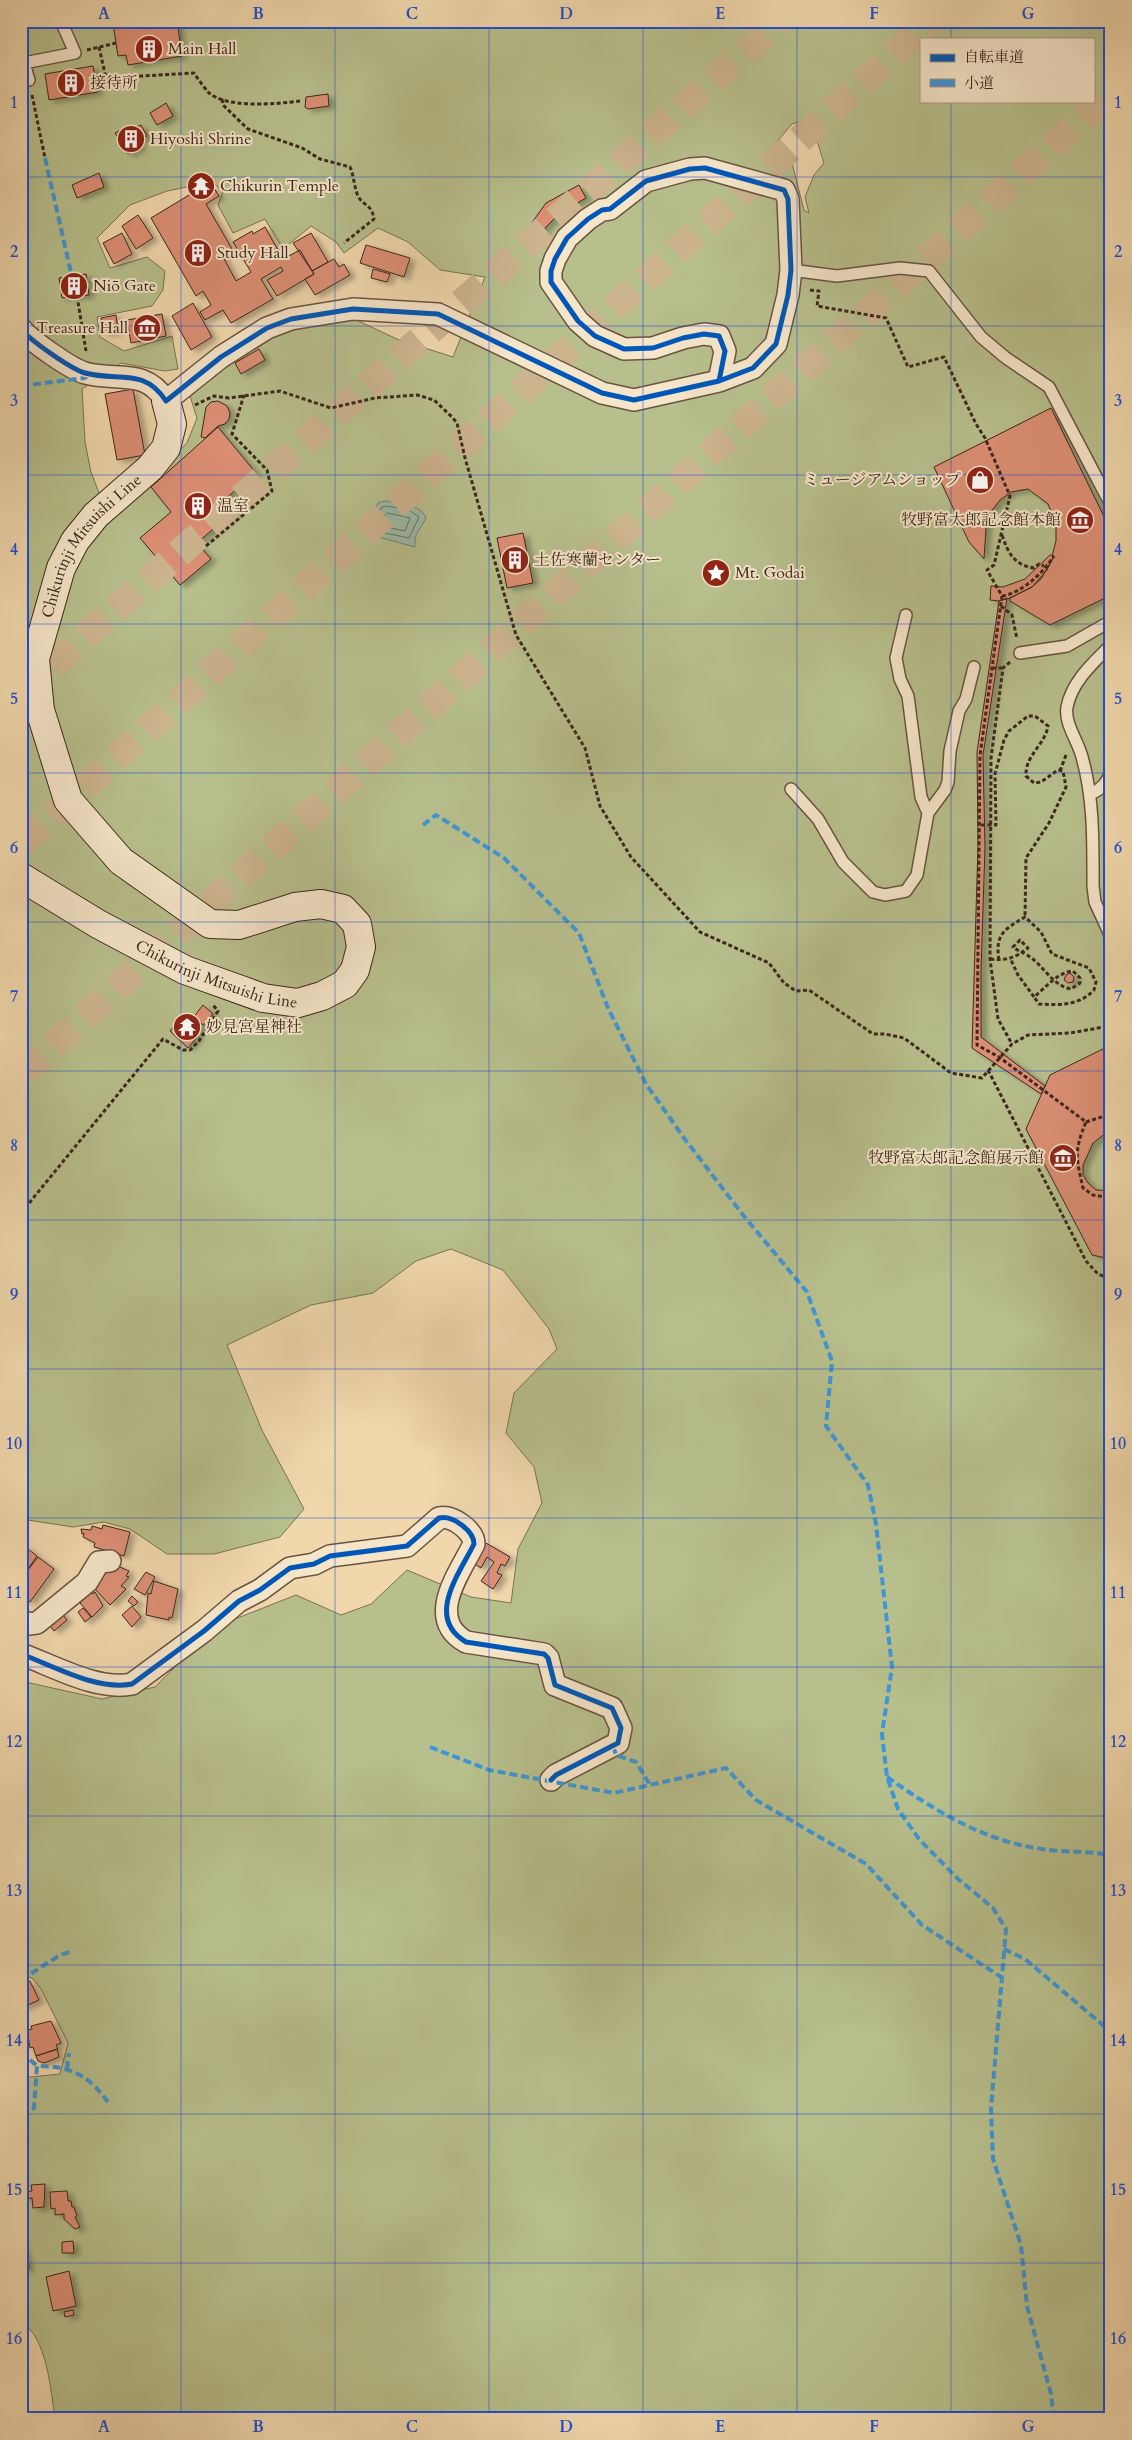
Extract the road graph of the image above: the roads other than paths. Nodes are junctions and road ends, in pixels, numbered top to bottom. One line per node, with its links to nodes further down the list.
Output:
1 (61, 21): 2 (lane)
2 (29, 80)
3 (790, 279): 5 (street); 5 (street); 7 (lane)
4 (21, 329): 6 (street)
5 (718, 381): 6 (street)
6 (168, 406): 17 (main road, Chikurinji Mitsuishi Line)
7 (1111, 505)
8 (906, 615): 16 (lane)
9 (1111, 621): 11 (lane)
10 (1111, 645): 15 (lane)
11 (1020, 653)
12 (974, 667): 16 (lane)
13 (1111, 771): 15 (lane)
14 (791, 789): 16 (lane)
15 (1090, 794): 18 (lane)
16 (928, 813)
17 (21, 877)
18 (1111, 937)
19 (110, 1561): 20 (street)
20 (21, 1620)
21 (21, 1654): 22 (street)
22 (551, 1780)

